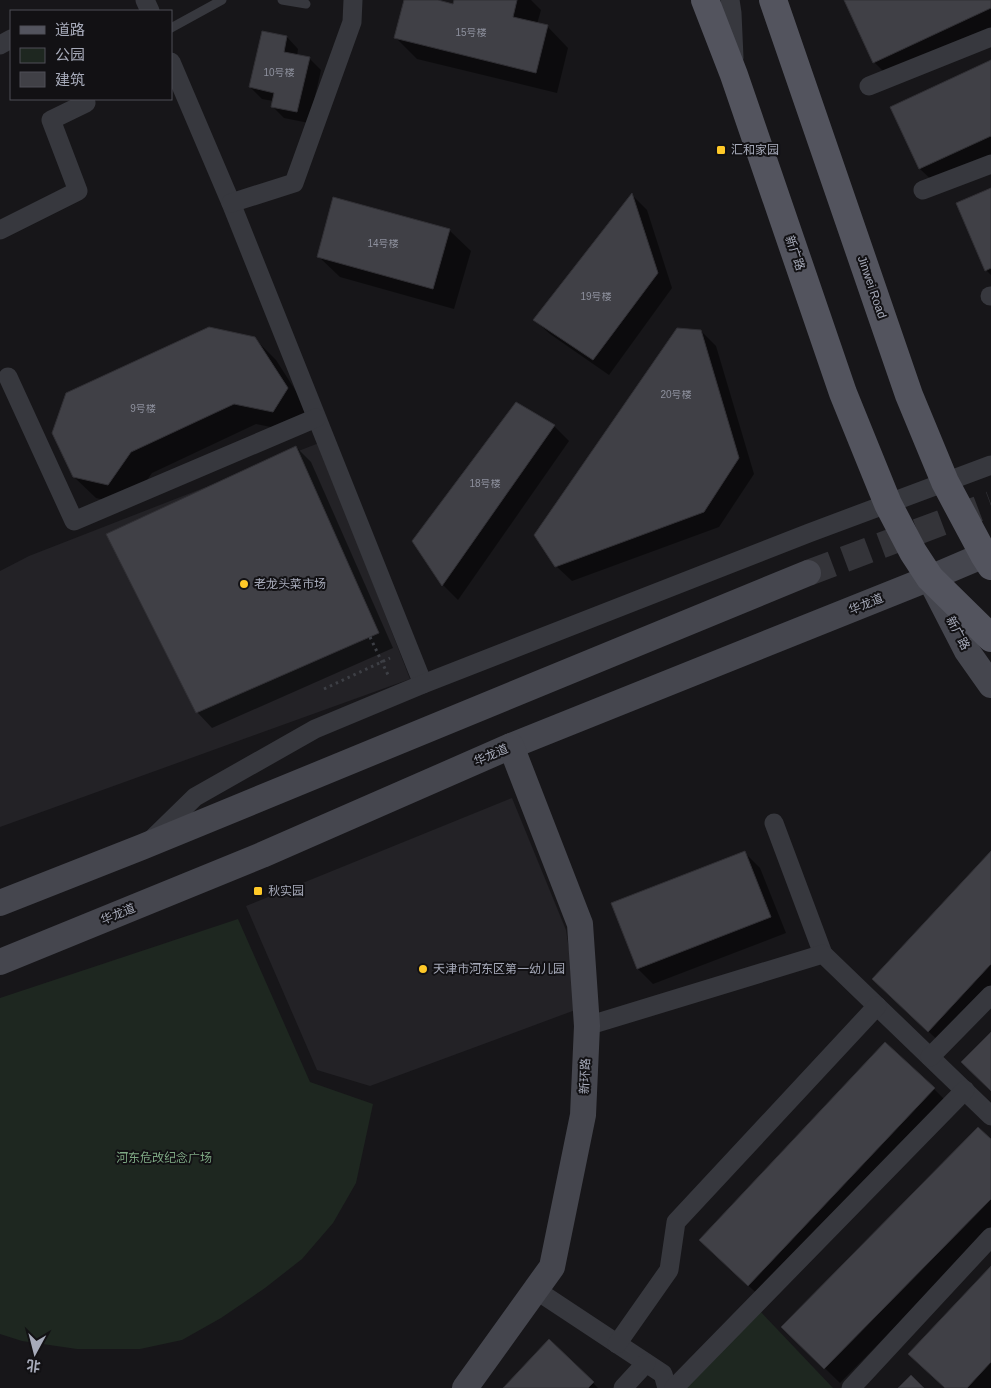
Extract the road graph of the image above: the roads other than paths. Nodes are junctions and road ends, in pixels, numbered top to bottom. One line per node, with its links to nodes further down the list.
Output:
1 (222, 0): 8 (lane)
2 (282, 0): 7 (lane)
3 (353, 0): 16 (street)
4 (705, 0): 11 (main road, 新广路)
5 (730, 0): 11 (street)
6 (775, 1): 21 (main road, Jinwei Road)
7 (306, 4)
8 (172, 27)
9 (991, 37): 12 (street)
10 (172, 64): 16 (street)
11 (734, 75): 22 (main road, 新广路)
12 (869, 86)
13 (84, 100): 17 (street)
14 (991, 164): 15 (street)
15 (924, 190)
16 (230, 202): 19 (street)
17 (0, 230)
18 (8, 377): 19 (street)
19 (316, 418): 27 (street)
20 (991, 465): 21 (street)
21 (945, 482): 22 (street); 23 (main road, Jinwei Road)
22 (888, 504): 25 (main road); 27 (street)
23 (990, 557): 25 (main road, 华龙道)
24 (808, 573): 31 (main road)
25 (930, 578): 26 (main road); 28 (main road, 新广路); 29 (main road, 华龙道)
26 (991, 638)
27 (423, 684): 31 (street)
28 (991, 685)
29 (512, 746): 34 (main road, 华龙道); 37 (main road, 新环路)
30 (774, 823): 33 (street)
31 (142, 847): 32 (main road)
32 (0, 903)
33 (823, 954): 36 (street); 37 (street)
34 (0, 962)
35 (991, 995): 38 (street)
36 (877, 1006): 38 (street); 43 (street)
37 (587, 1026): 42 (main road, 新环路)
38 (930, 1057): 39 (street)
39 (965, 1090): 40 (street); 48 (street)
40 (991, 1116)
41 (991, 1237): 49 (street)
42 (536, 1290): 43 (street); 45 (main road, 新环路)
43 (617, 1344): 44 (street)
44 (646, 1363): 46 (street); 47 (street)
45 (466, 1388)
46 (623, 1388)
47 (667, 1388)
48 (674, 1388)
49 (851, 1388)

